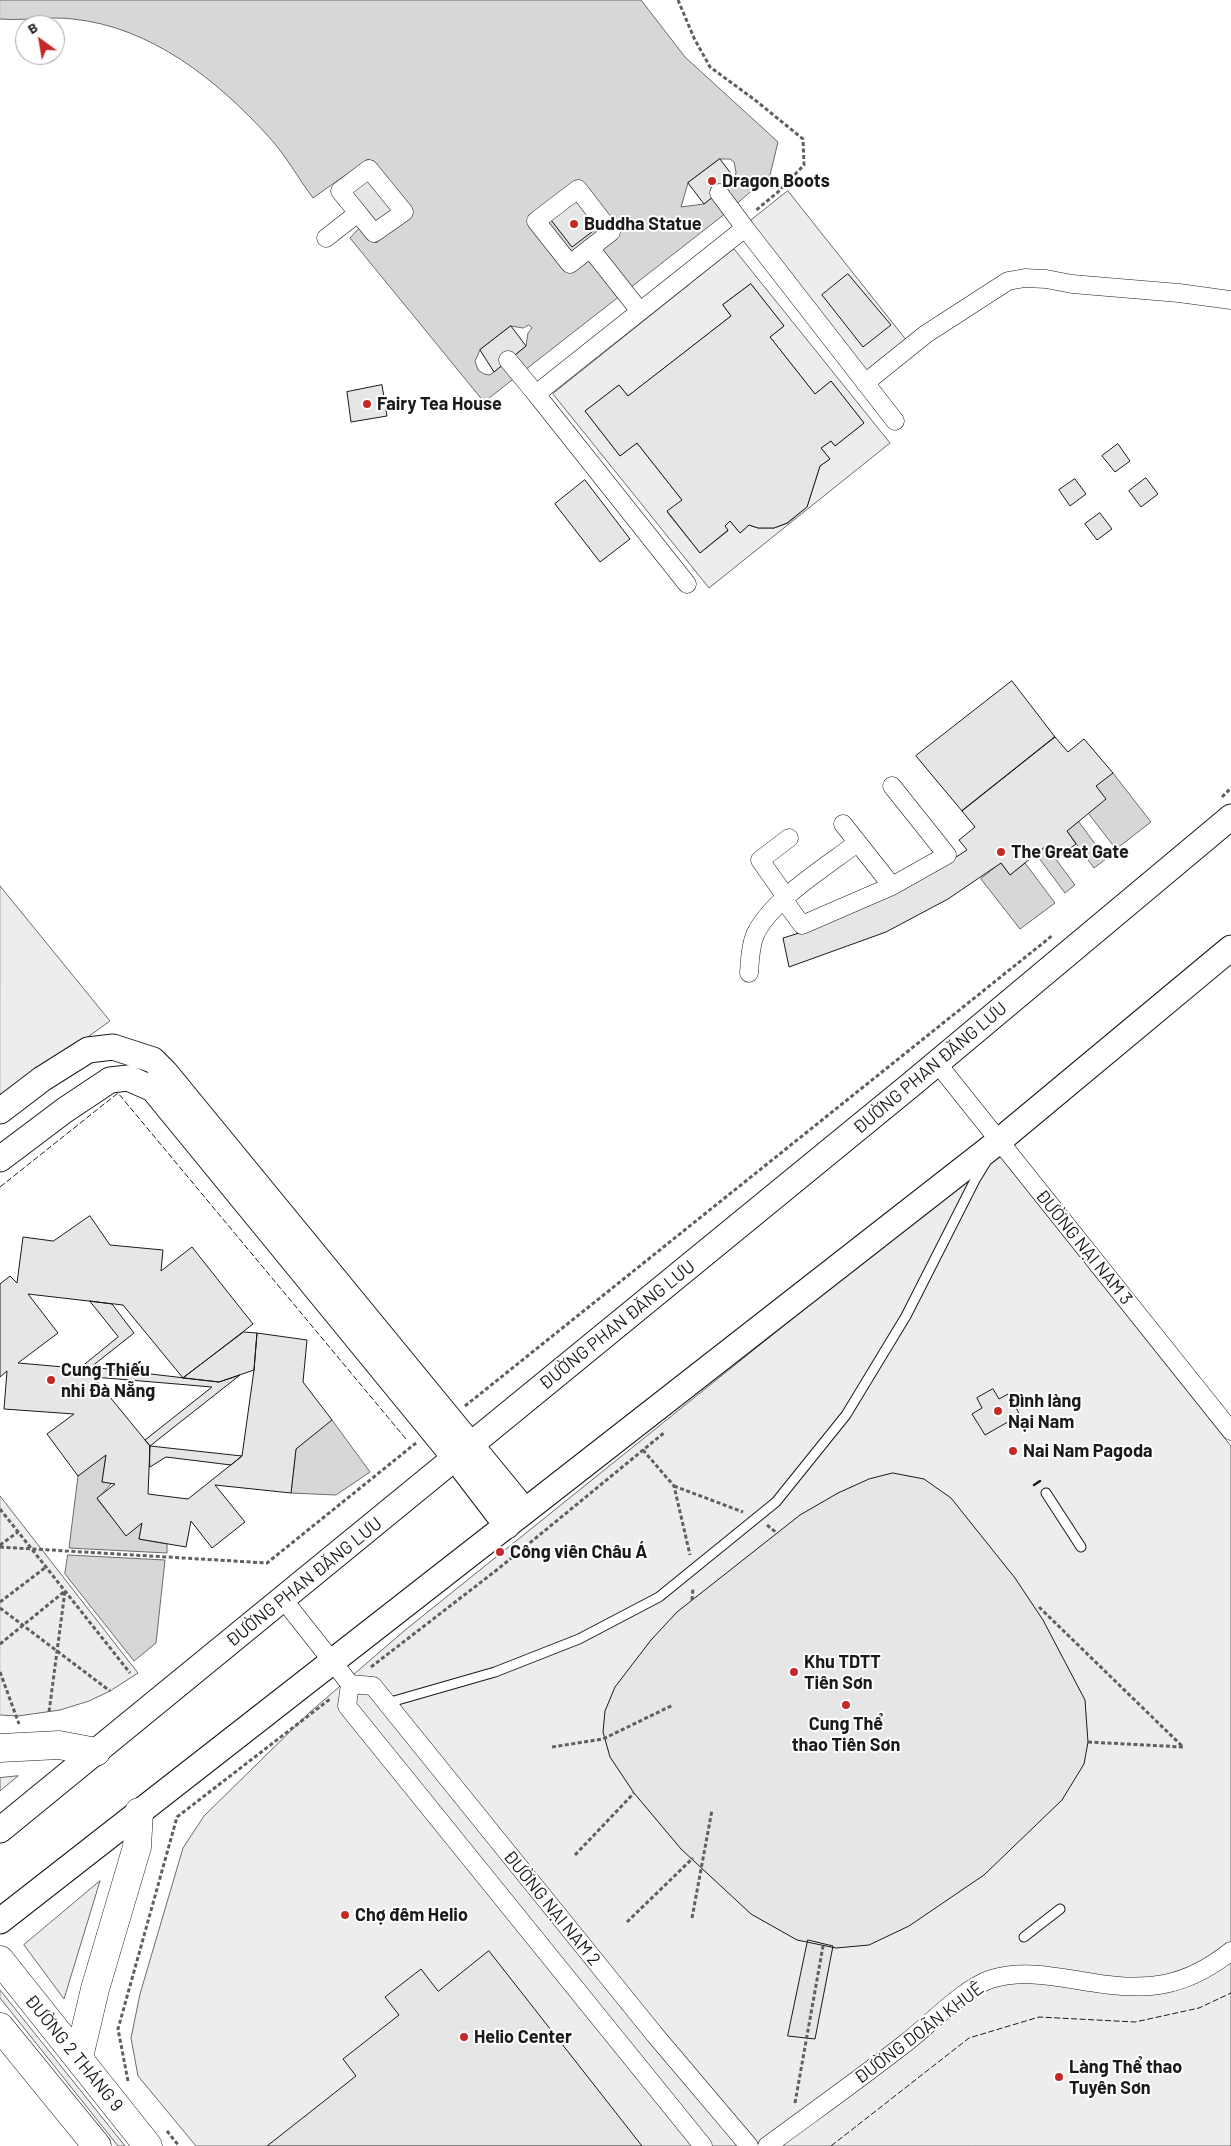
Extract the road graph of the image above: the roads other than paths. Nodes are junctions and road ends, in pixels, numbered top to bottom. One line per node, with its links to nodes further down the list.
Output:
1 (719, 192): 3 (street)
2 (358, 213): 4 (street)
3 (743, 225): 7 (street); 9 (street)
4 (326, 238)
5 (590, 248): 7 (street)
6 (1231, 300): 9 (street)
7 (639, 310): 10 (street)
8 (508, 360): 10 (street)
9 (865, 383): 11 (street)
10 (536, 394): 12 (street)
11 (895, 421)
12 (687, 584)
13 (892, 786): 18 (street)
14 (1224, 809): 22 (street, ĐƯỜNG PHAN ĐĂNG LƯU)
15 (843, 824): 17 (street)
16 (789, 838): 19 (street)
17 (857, 843): 18 (street); 19 (street)
18 (892, 886): 19 (street)
19 (785, 898): 21 (street)
20 (1231, 948): 24 (street)
21 (749, 973)
22 (937, 1063): 24 (street, ĐƯỜNG NẠI NAM 3); 27 (street, ĐƯỜNG PHAN ĐĂNG LƯU)
23 (0, 1111): 27 (street)
24 (999, 1141): 26 (street, ĐƯỜNG NẠI NAM 3); 29 (street); 34 (lane)
25 (0, 1159): 27 (street)
26 (1231, 1432)
27 (463, 1451): 29 (street); 31 (street, ĐƯỜNG PHAN ĐĂNG LƯU)
28 (1046, 1493): 30 (lane)
29 (516, 1518): 32 (street)
30 (1081, 1546)
31 (283, 1599): 32 (street); 36 (street, ĐƯỜNG PHAN ĐĂNG LƯU)
32 (332, 1661): 33 (street); 37 (street)
33 (350, 1684): 34 (street, ĐƯỜNG NẠI NAM 2); 48 (street, ĐƯỜNG NẠI NAM 2)
34 (387, 1703): 49 (street, ĐƯỜNG NẠI NAM 2)
35 (0, 1748): 36 (main road)
36 (96, 1752): 38 (street, ĐƯỜNG PHAN ĐĂNG LƯU)
37 (139, 1812): 40 (street); 45 (main road)
38 (0, 1830)
39 (1060, 1909): 41 (lane)
40 (0, 1921)
41 (1024, 1937)
42 (1231, 1951): 50 (street, ĐƯỜNG DOÃN KHUÊ)
43 (0, 1960): 45 (main road, ĐƯỜNG 2 THÁNG 9)
44 (0, 2027): 47 (main road)
45 (79, 2057): 46 (main road, ĐƯỜNG 2 THÁNG 9)
46 (155, 2135)
47 (97, 2146)
48 (703, 2146)
49 (749, 2146)
50 (767, 2146)

